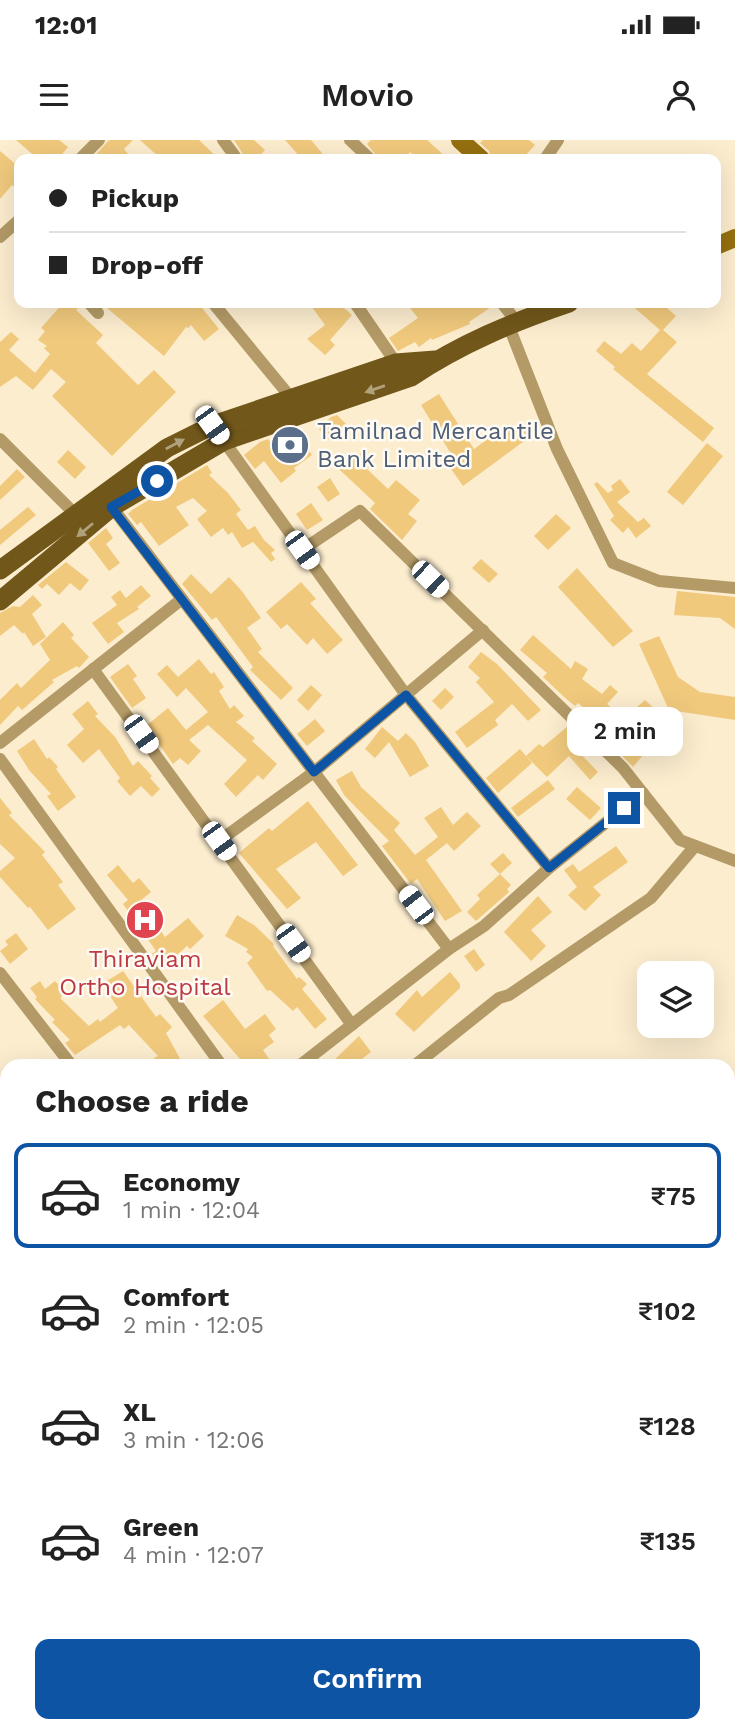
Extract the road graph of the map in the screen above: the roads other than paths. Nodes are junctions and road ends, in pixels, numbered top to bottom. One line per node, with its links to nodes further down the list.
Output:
1 (99, 140): 4 (street)
2 (350, 140): 5 (street)
3 (460, 140): 6 (main road)
4 (86, 154)
5 (365, 154)
6 (475, 154)
7 (14, 225): 8 (street)
8 (0, 237)
9 (94, 308): 14 (street)
10 (217, 308): 18 (street)
11 (358, 308): 17 (street)
12 (505, 308): 15 (street)
13 (554, 308): 15 (main road)
14 (98, 313)
15 (512, 322): 16 (main road); 26 (street)
16 (436, 360): 17 (main road); 21 (main road, one-way to 21)
17 (396, 363): 18 (main road)
18 (292, 399): 19 (main road)
19 (212, 425): 21 (street); 22 (main road, one-way to 19)
20 (0, 439): 23 (street)
21 (224, 442): 22 (main road); 24 (street)
22 (107, 501): 23 (main road); 27 (street); 28 (main road, one-way to 28)
23 (76, 515): 25 (main road)
24 (302, 550): 29 (street); 31 (street)
25 (0, 570)
26 (735, 588)
27 (182, 599): 30 (street); 34 (street)
28 (0, 601)
29 (483, 630): 31 (street); 35 (street)
30 (93, 669): 32 (street); 36 (street)
31 (406, 695): 34 (street); 39 (street)
32 (0, 743)
33 (0, 759): 44 (street)
34 (314, 772): 36 (street); 40 (street)
35 (643, 793): 37 (street); 39 (street)
36 (219, 841): 42 (street)
37 (695, 846): 38 (street); 46 (street)
38 (735, 861)
39 (549, 868): 40 (street)
40 (449, 949): 42 (street)
41 (3, 982): 43 (street)
42 (352, 1025): 45 (street)
43 (66, 1059)
44 (217, 1059)
45 (308, 1059)
46 (423, 1059)

